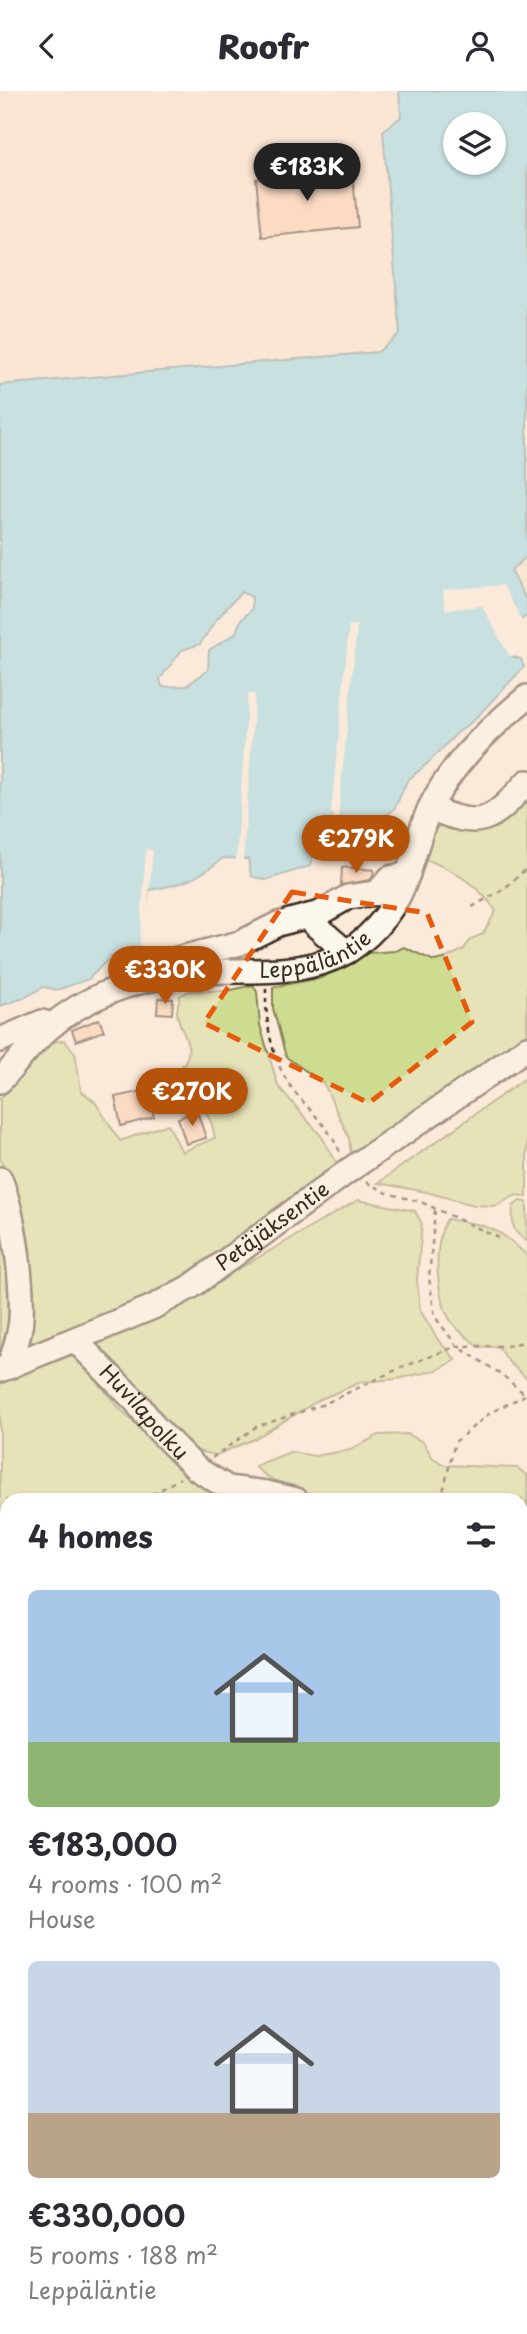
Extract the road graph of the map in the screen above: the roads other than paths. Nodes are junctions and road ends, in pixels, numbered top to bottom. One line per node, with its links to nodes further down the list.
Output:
1 (527, 697): 3 (street, Leppäläntie)
2 (527, 782): 3 (street)
3 (430, 808): 4 (street, Leppäläntie)
4 (408, 874): 5 (street); 6 (street, Leppäläntie)
5 (309, 916): 6 (street); 7 (street)
6 (346, 952): 7 (street, Leppäläntie)
7 (165, 976): 8 (street, Leppäläntie)
8 (52, 1025): 9 (street); 11 (street, Leppäläntie)
9 (0, 1040)
10 (527, 1048): 13 (street, Petäjäksentie)
11 (0, 1081)
12 (0, 1179): 14 (street)
13 (75, 1341): 14 (street, Petäjäksentie); 15 (street, Huvilapolku)
14 (5, 1369)
15 (265, 1493)

